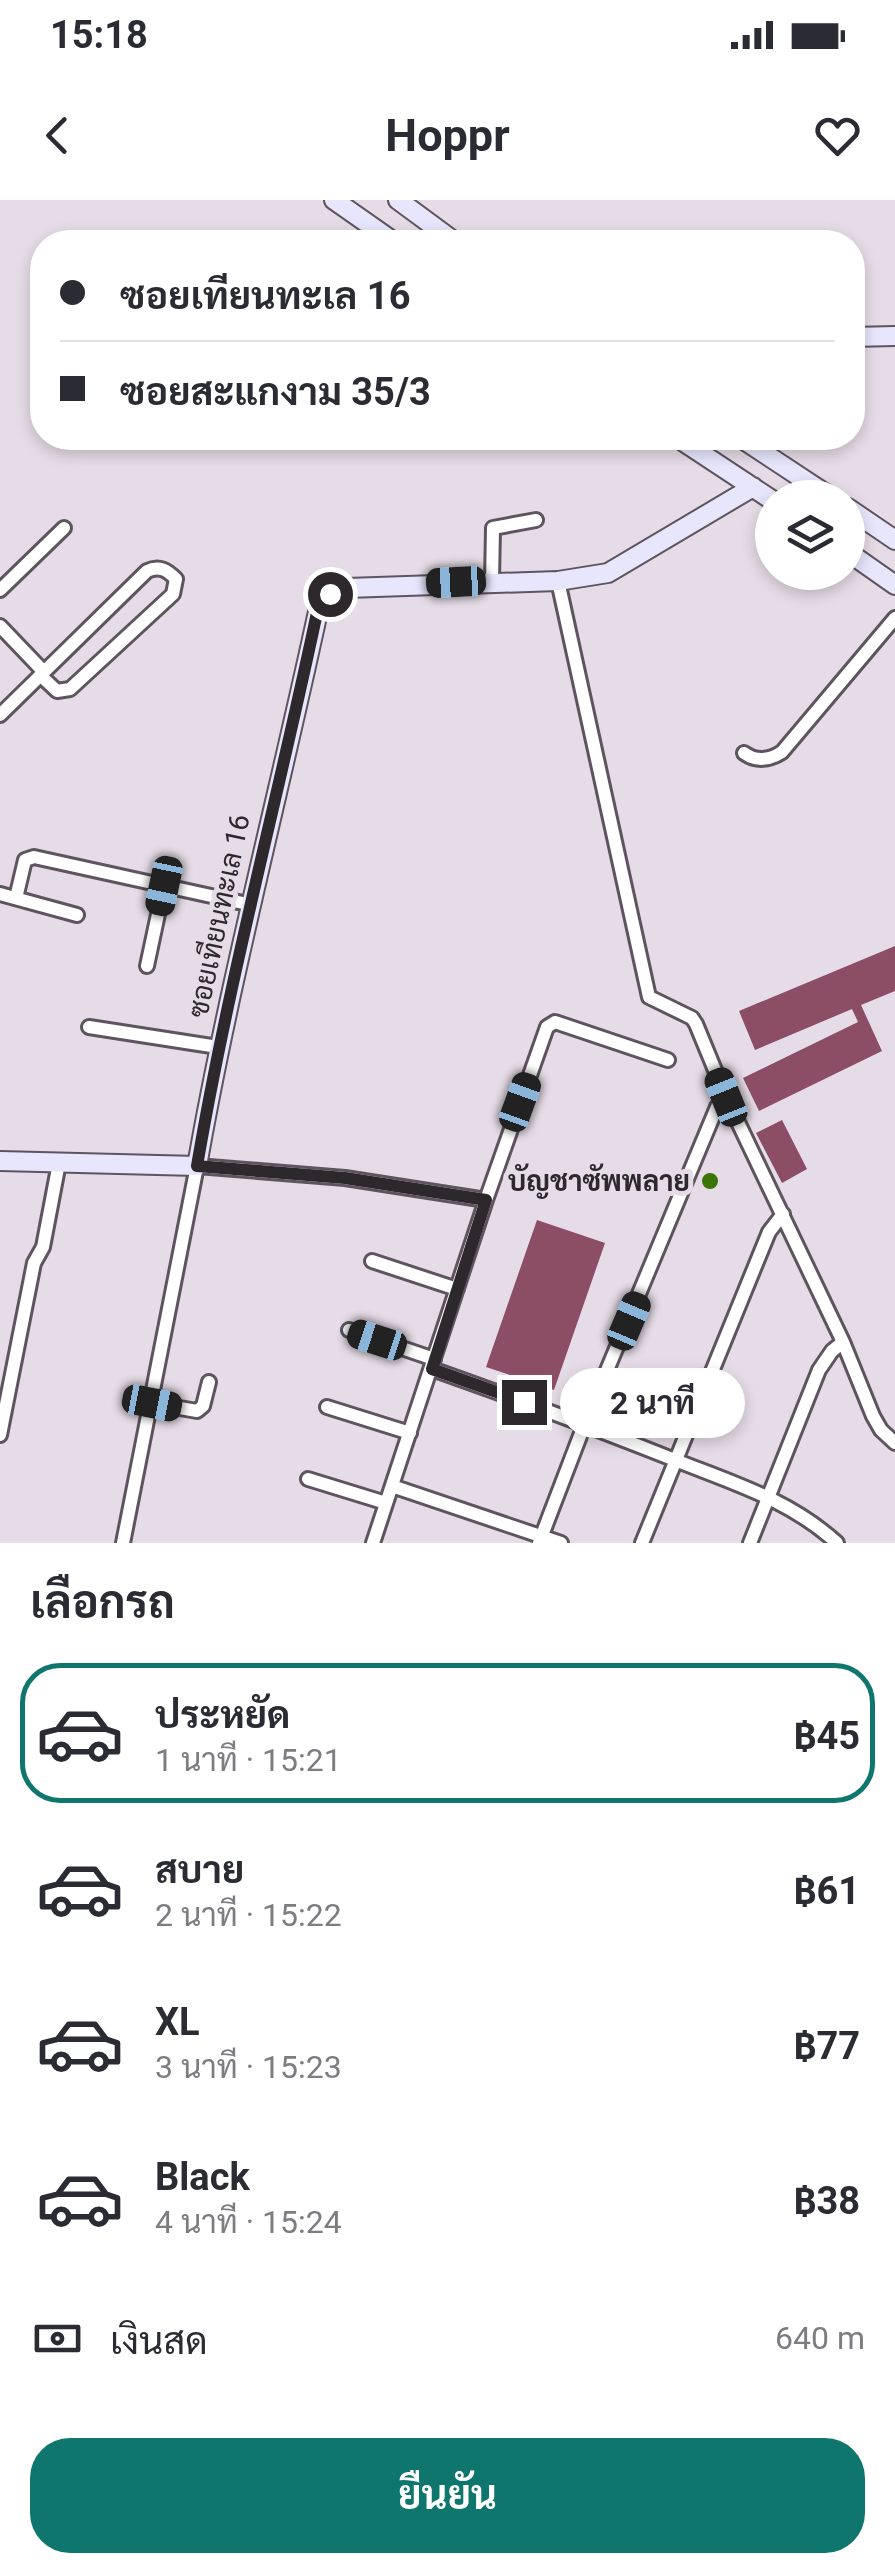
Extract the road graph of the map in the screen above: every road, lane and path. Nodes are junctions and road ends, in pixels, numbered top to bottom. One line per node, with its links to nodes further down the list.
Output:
1 (334, 200): 3 (street)
2 (398, 200): 4 (street)
3 (377, 230)
4 (439, 230)
5 (895, 336): 6 (street)
6 (865, 337)
7 (696, 450): 10 (street)
8 (759, 450): 9 (street)
9 (805, 480)
10 (753, 487): 17 (street, ซอยเทียนทะเล 16)
11 (536, 520): 16 (street)
12 (865, 520): 14 (street)
13 (64, 528): 19 (street)
14 (895, 540)
15 (865, 564): 18 (street)
16 (492, 581): 17 (street, ซอยเทียนทะเล 16); 28 (street, ซอยเทียนทะเล 16)
17 (558, 581): 34 (street)
18 (895, 586)
19 (0, 590)
20 (895, 618): 24 (street)
21 (0, 626): 22 (street)
22 (42, 673): 22 (street); 23 (street)
23 (0, 715)
24 (744, 753)
25 (164, 886): 27 (street); 28 (street); 30 (street)
26 (0, 894): 27 (street)
27 (16, 898): 29 (street)
28 (252, 905): 32 (street, ซอยเทียนทะเล 16)
29 (78, 915)
30 (148, 966)
31 (88, 1027): 32 (street)
32 (218, 1047): 37 (street, ซอยเทียนทะเล 16)
33 (668, 1060): 38 (street)
34 (726, 1097): 39 (street); 48 (street)
35 (0, 1161): 36 (street)
36 (59, 1163): 37 (street); 49 (street)
37 (197, 1166): 38 (street); 46 (street)
38 (486, 1200): 41 (street)
39 (783, 1214): 43 (street); 52 (street)
40 (372, 1261): 41 (street)
41 (457, 1289): 44 (street)
42 (349, 1330): 44 (street)
43 (843, 1342): 51 (street); 55 (street)
44 (433, 1364): 48 (street); 50 (street)
45 (209, 1382): 46 (street)
46 (152, 1403): 58 (street)
47 (326, 1407): 50 (street)
48 (585, 1423): 52 (street); 57 (street)
49 (0, 1434)
50 (410, 1434): 54 (street)
51 (895, 1443)
52 (675, 1460): 55 (street); 61 (street)
53 (308, 1480): 56 (street)
54 (392, 1486): 56 (street); 57 (street)
55 (767, 1496): 62 (street); 63 (street)
56 (386, 1504): 59 (street)
57 (541, 1539): 60 (street)
58 (123, 1543)
59 (373, 1543)
60 (561, 1543)
61 (642, 1543)
62 (750, 1543)
63 (837, 1543)

